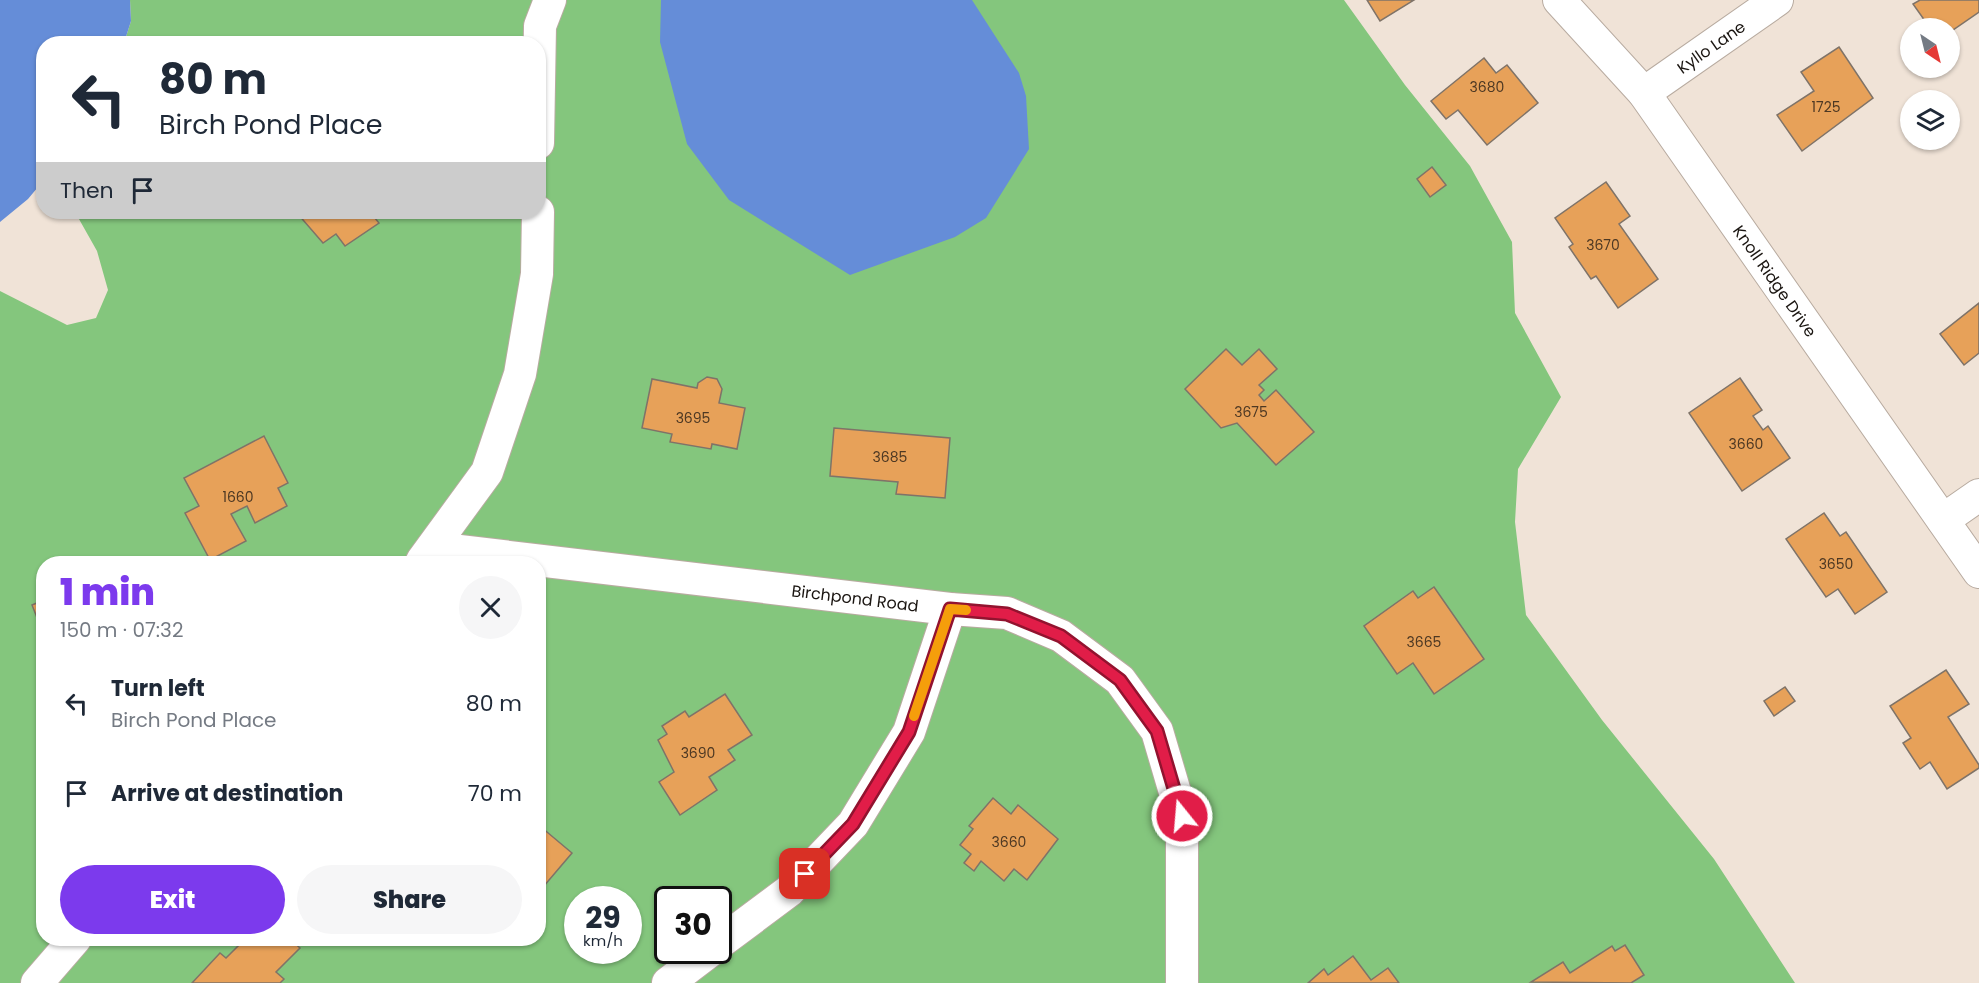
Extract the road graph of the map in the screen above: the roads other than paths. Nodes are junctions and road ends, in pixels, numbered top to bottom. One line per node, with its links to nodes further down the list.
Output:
1 (550, 0): 4 (street)
2 (1559, 0): 5 (street, Knoll Ridge Drive)
3 (1778, 0): 5 (street, Kyllo Lane)
4 (540, 36)
5 (1644, 93): 8 (street, Knoll Ridge Drive)
6 (537, 219): 9 (street)
7 (1979, 495): 8 (street)
8 (1943, 520): 11 (street, Knoll Ridge Drive)
9 (427, 556)
10 (546, 568): 12 (street, Birchpond Road)
11 (1979, 572)
12 (950, 609): 13 (street); 18 (street, Birchpond Road)
13 (732, 934)
14 (69, 946): 16 (street)
15 (693, 964): 17 (street)
16 (37, 983)
17 (668, 983)
18 (1182, 983)

